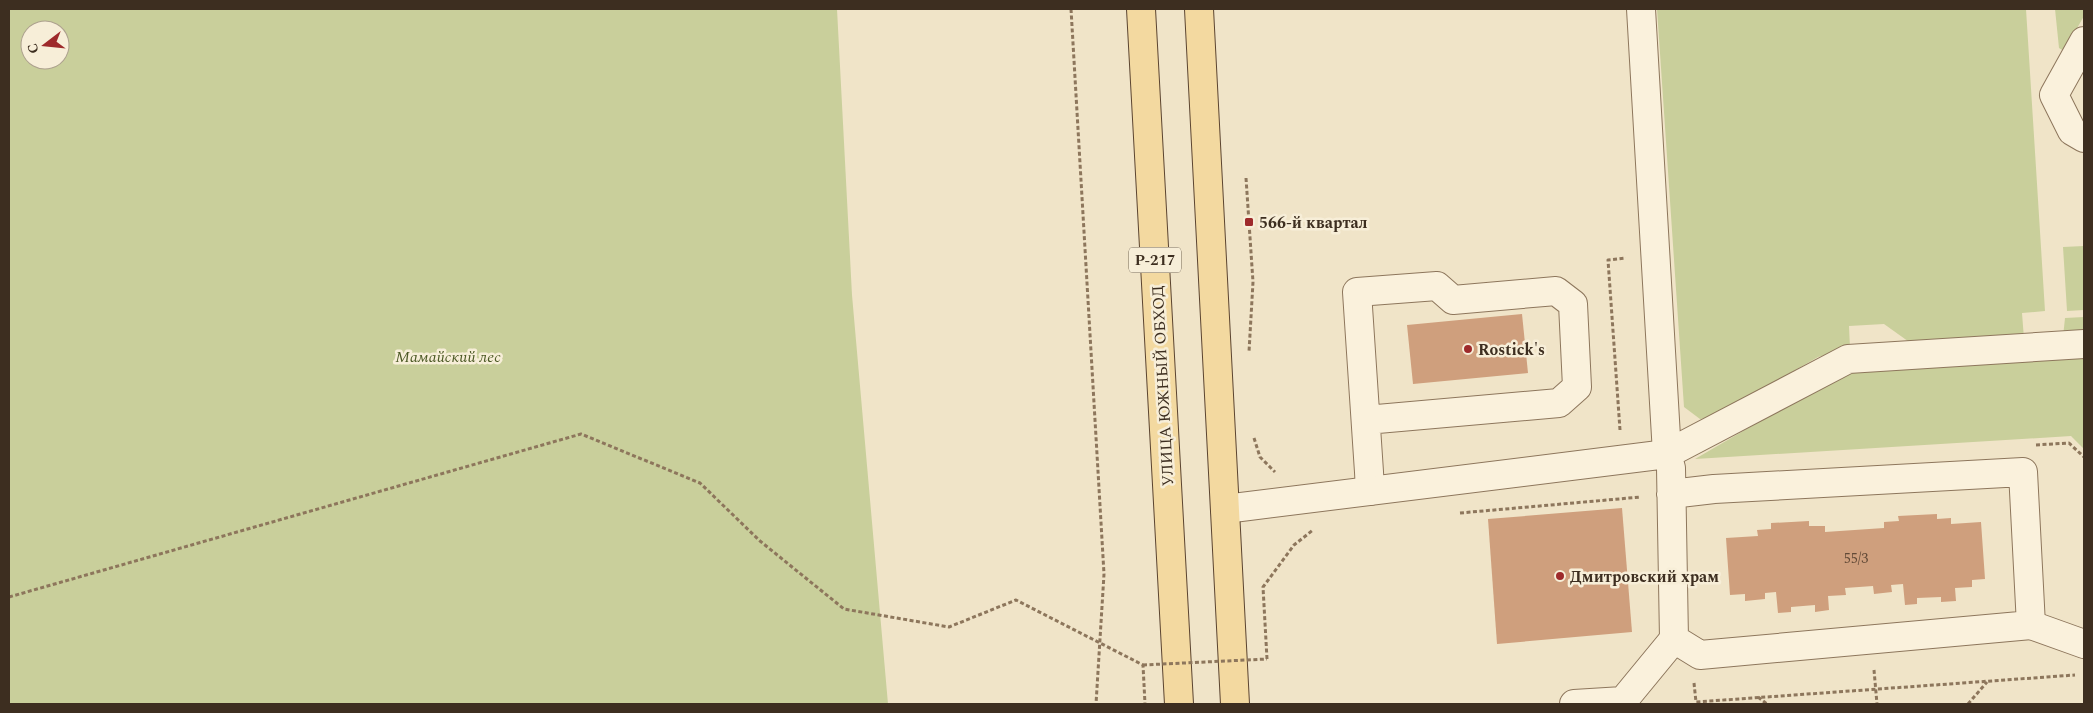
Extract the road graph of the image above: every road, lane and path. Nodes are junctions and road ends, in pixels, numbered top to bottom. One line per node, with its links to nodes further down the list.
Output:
1 (1071, 9): 18 (path)
2 (1141, 9): 28 (main road, УЛИЦА ЮЖНЫЙ ОБХОД / Р-217)
3 (1198, 9): 12 (main road)
4 (1641, 9): 9 (lane)
5 (2084, 41): 6 (lane)
6 (2084, 138)
7 (2084, 344): 9 (lane)
8 (1366, 420): 8 (lane); 10 (lane)
9 (1668, 454): 10 (lane); 11 (lane)
10 (1370, 491): 12 (lane)
11 (1671, 494): 13 (path); 16 (lane); 17 (lane)
12 (1225, 509): 29 (main road)
13 (1456, 513)
14 (1318, 525): 20 (path, bridge)
15 (9, 597): 18 (path)
16 (2031, 625): 17 (lane); 19 (lane)
17 (1674, 639): 25 (lane)
18 (1100, 643): 20 (path); 26 (path)
19 (2084, 644)
20 (1143, 665): 27 (path)
21 (1694, 673): 24 (path)
22 (2084, 674): 23 (path)
23 (1988, 682): 24 (path); 32 (path)
24 (1758, 697): 31 (path)
25 (1623, 702): 30 (lane)
26 (1096, 704)
27 (1145, 704)
28 (1179, 704)
29 (1235, 704)
30 (1574, 704)
31 (1767, 704)
32 (1968, 704)

